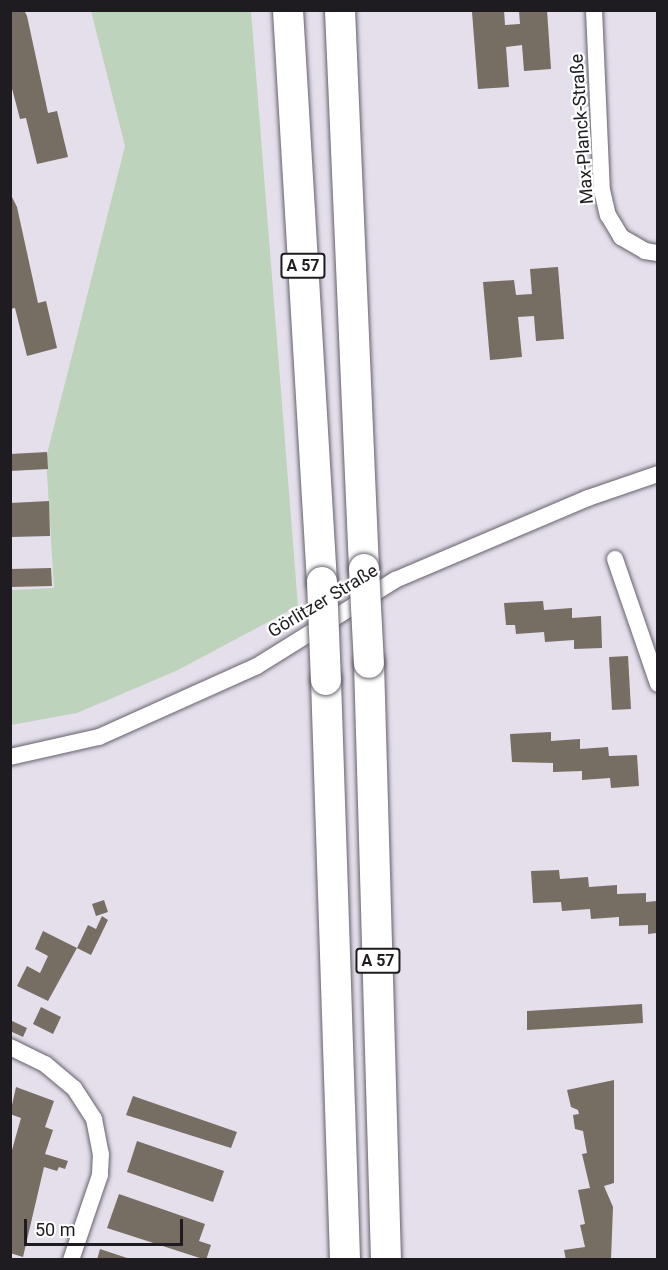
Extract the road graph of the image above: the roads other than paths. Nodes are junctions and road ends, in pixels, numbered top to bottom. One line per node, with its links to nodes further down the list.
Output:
1 (280, 10): 5 (highway)
2 (288, 10): 5 (highway, A 57)
3 (340, 10): 14 (highway, A 57, bridge)
4 (594, 10): 6 (street, Max-Planck-Straße)
5 (290, 49): 13 (highway, A 57, bridge)
6 (657, 253)
7 (657, 474): 10 (street, Görlitzer Straße)
8 (615, 558): 9 (street)
9 (657, 684)
10 (10, 757)
11 (10, 1047): 12 (street)
12 (71, 1260)
13 (345, 1260)
14 (386, 1260)

